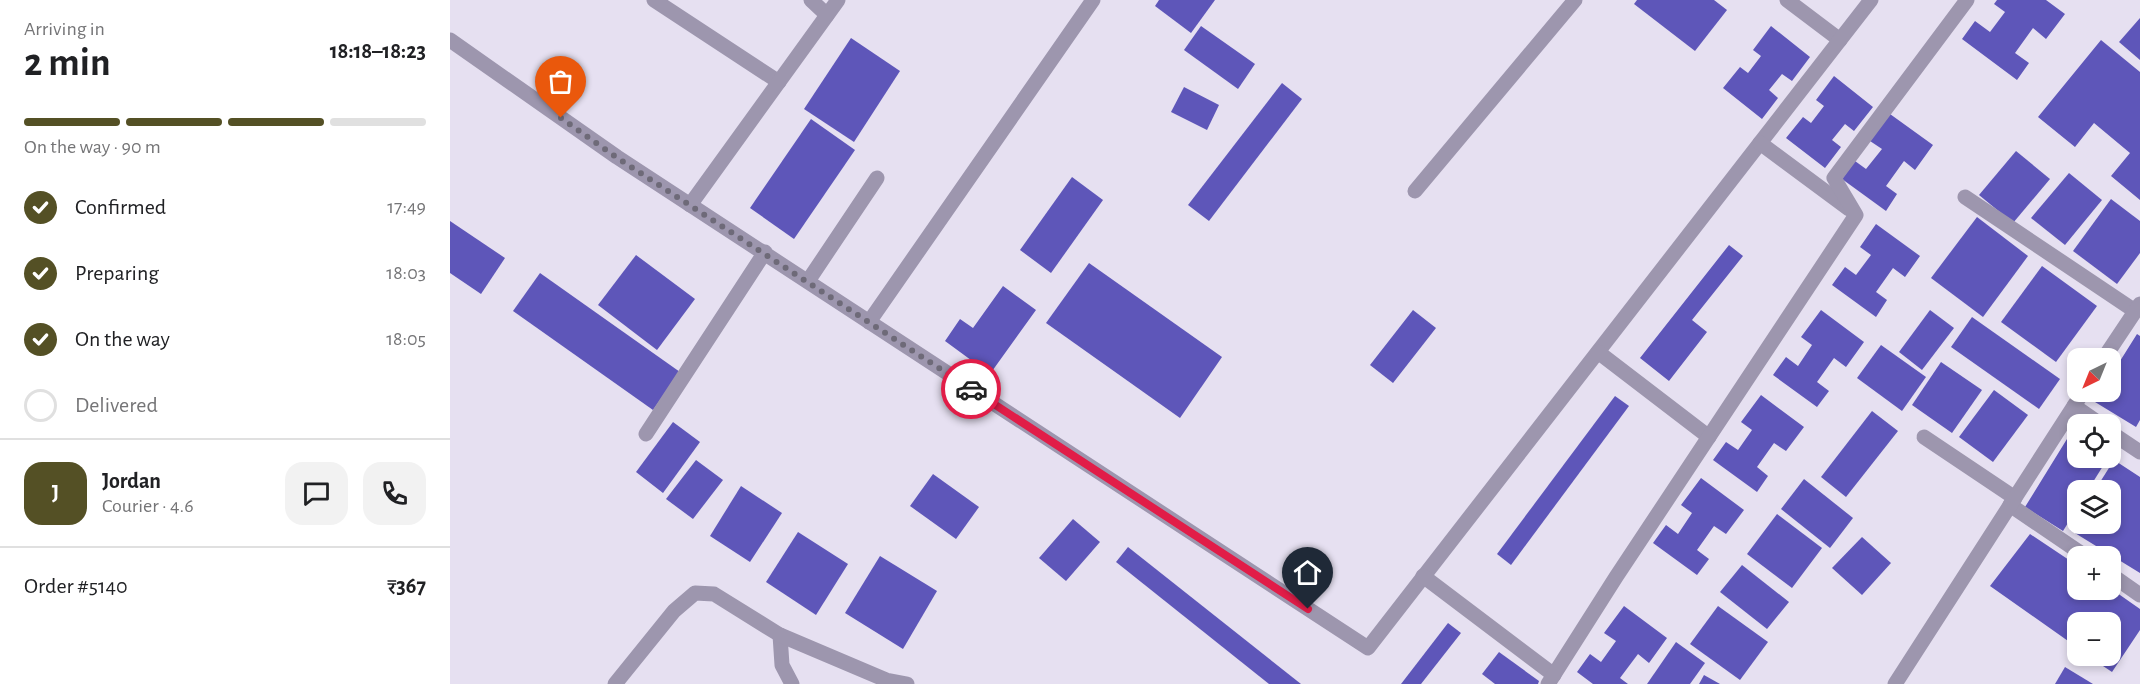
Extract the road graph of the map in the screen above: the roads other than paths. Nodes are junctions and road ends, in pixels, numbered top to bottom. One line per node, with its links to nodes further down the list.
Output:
1 (654, 0): 12 (street)
2 (811, 0): 9 (street)
3 (838, 0): 9 (street)
4 (1094, 0): 22 (street)
5 (1575, 0): 15 (street)
6 (1787, 0): 11 (street)
7 (1871, 0): 11 (street)
8 (1966, 0): 18 (street)
9 (827, 15): 12 (street)
10 (450, 40): 17 (street)
11 (1840, 40): 13 (street)
12 (779, 82): 17 (street)
13 (1760, 143): 18 (street); 24 (street)
14 (877, 178): 20 (street)
15 (1415, 191)
16 (1965, 197): 21 (street)
17 (690, 205): 19 (street)
18 (1856, 215): 29 (street)
19 (765, 252): 20 (street); 28 (street)
20 (808, 281): 22 (street)
21 (2138, 308): 23 (street)
22 (869, 322): 35 (street)
23 (2111, 348)
24 (1598, 352): 29 (street); 35 (street)
25 (2077, 402): 26 (street)
26 (2074, 406): 27 (street); 33 (street)
27 (2086, 414)
28 (646, 434)
29 (1709, 436): 39 (street)
30 (1924, 438): 33 (street)
31 (2121, 439): 32 (street)
32 (2140, 452)
33 (2012, 501): 34 (street); 43 (street)
34 (2072, 546)
35 (1424, 576): 39 (street)
36 (2121, 582): 37 (street)
37 (2140, 595)
38 (780, 635): 40 (street); 41 (street); 42 (street)
39 (1551, 680)
40 (615, 684)
41 (792, 684)
42 (907, 684)
43 (1895, 684)

